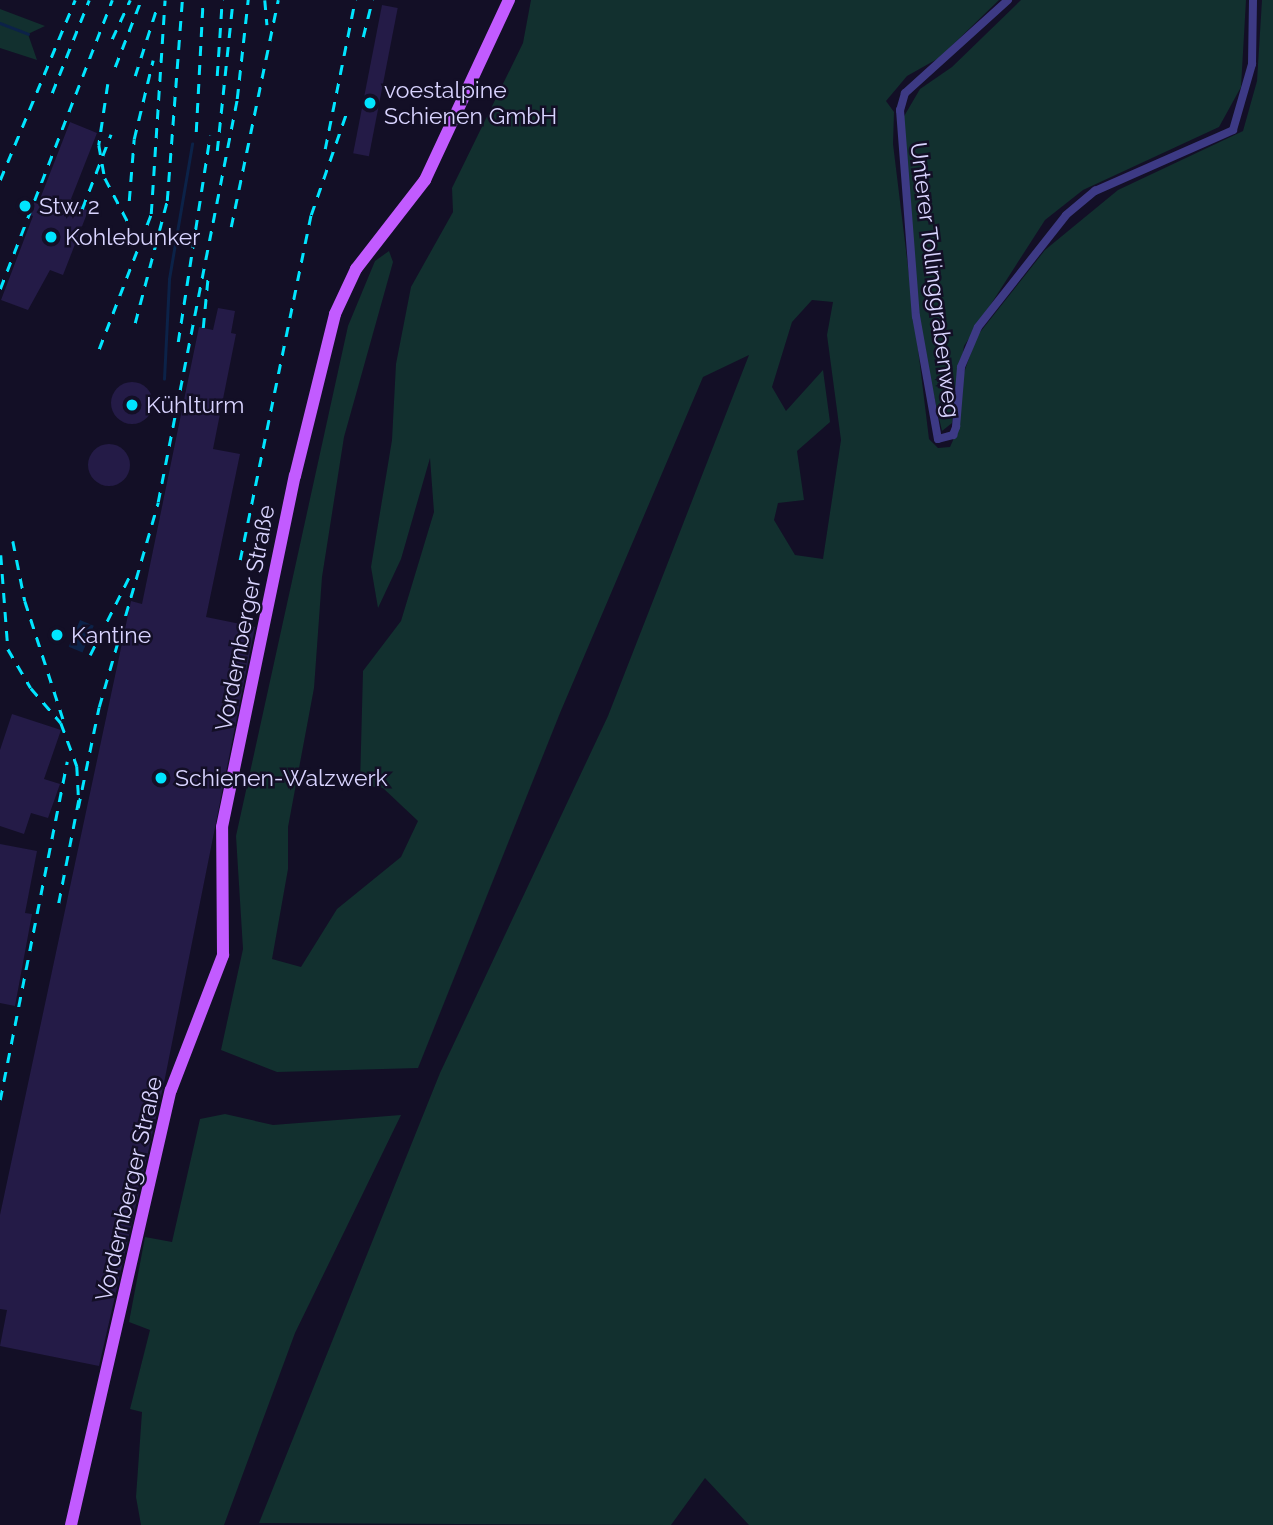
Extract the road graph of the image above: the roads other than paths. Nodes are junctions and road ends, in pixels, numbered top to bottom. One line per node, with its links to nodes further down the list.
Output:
1 (509, 0): 4 (main road, Vordernberger Straße)
2 (1008, 0): 3 (street, Unterer Tollinggrabenweg)
3 (1253, 0)
4 (71, 1525)

